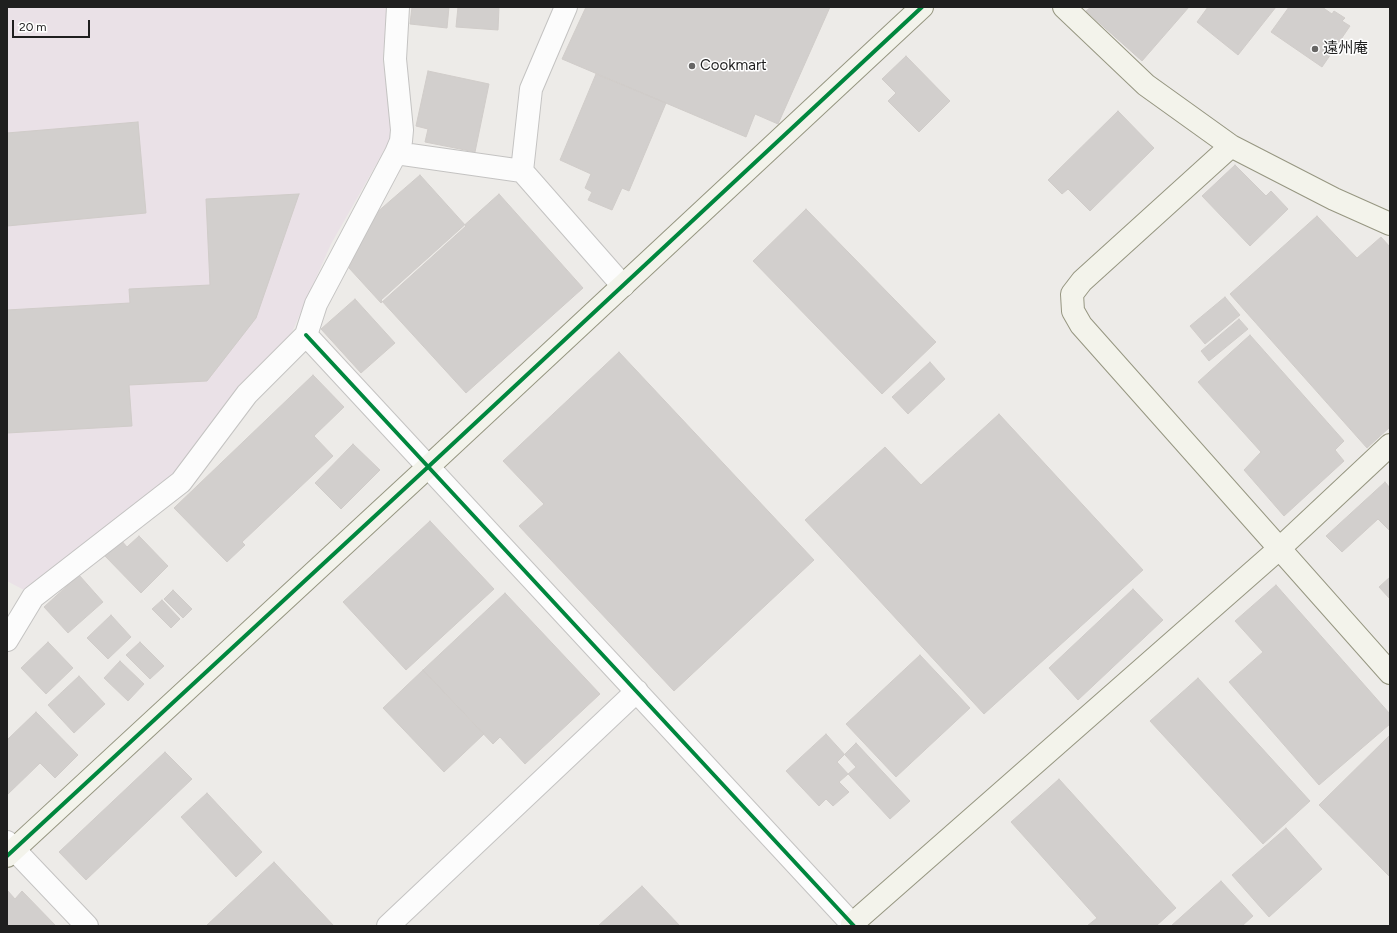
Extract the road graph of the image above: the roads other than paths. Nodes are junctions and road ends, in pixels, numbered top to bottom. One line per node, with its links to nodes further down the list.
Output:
1 (398, 7): 6 (street)
2 (566, 7): 7 (street)
3 (922, 7): 9 (street)
4 (1064, 7): 5 (street)
5 (1231, 146): 8 (street); 13 (street)
6 (396, 153): 7 (street); 10 (street)
7 (522, 171): 9 (street)
8 (1390, 224)
9 (623, 286): 12 (street)
10 (306, 336): 12 (street); 14 (street)
11 (1390, 445): 13 (street)
12 (428, 467): 16 (street); 17 (street)
13 (1280, 548): 15 (street); 18 (street)
14 (7, 640)
15 (1390, 673)
16 (637, 691): 18 (street); 20 (street)
17 (10, 849): 19 (street)
18 (852, 925)
19 (87, 926)
20 (388, 926)

